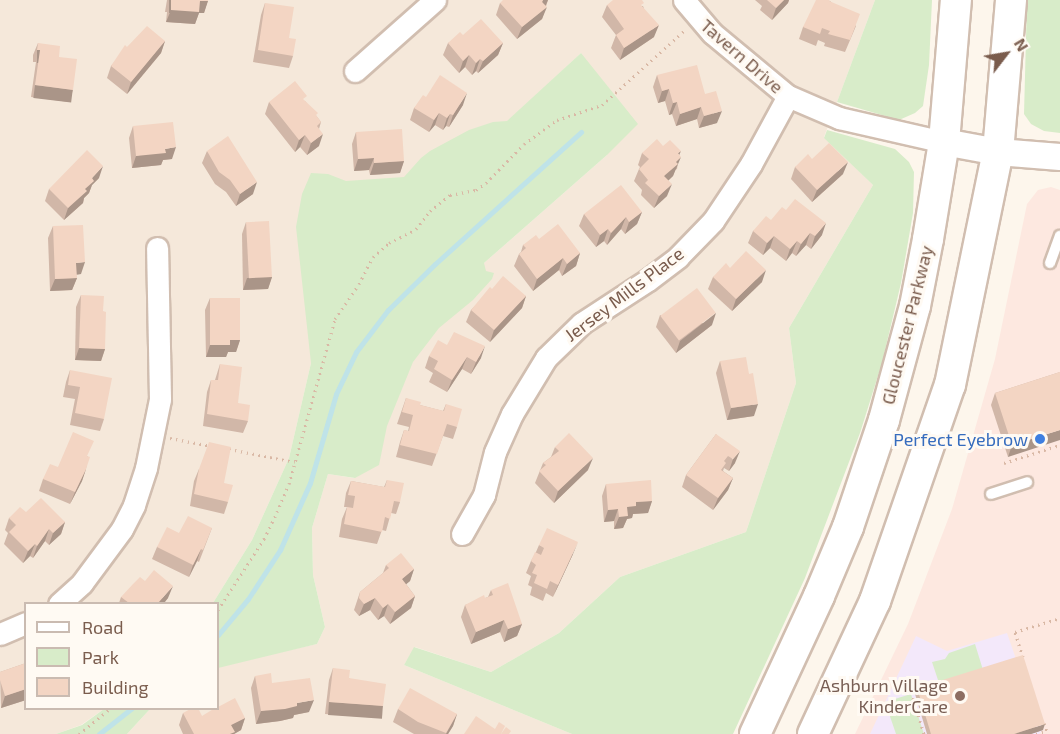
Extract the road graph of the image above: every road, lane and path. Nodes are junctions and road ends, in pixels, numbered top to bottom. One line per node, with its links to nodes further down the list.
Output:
1 (435, 0): 6 (street)
2 (684, 0): 5 (street, Tavern Drive)
3 (956, 0): 8 (main road, Gloucester Parkway)
4 (1011, 0): 9 (main road)
5 (698, 18): 7 (street, Tavern Drive); 18 (path)
6 (355, 71)
7 (788, 96): 8 (street, Tavern Drive); 22 (street, Jersey Mills Place)
8 (944, 142): 9 (street); 34 (main road, Gloucester Parkway)
9 (998, 152): 10 (street); 35 (main road)
10 (1060, 157)
11 (1060, 236): 13 (lane)
12 (157, 248): 14 (street)
13 (1050, 263)
14 (155, 435): 16 (path); 23 (street)
15 (1060, 445): 19 (path)
16 (213, 446)
17 (225, 448): 18 (path)
18 (295, 462): 24 (path)
19 (1004, 463)
20 (1027, 482): 21 (lane)
21 (991, 494)
22 (462, 534)
23 (60, 602)
24 (219, 608)
25 (1057, 619): 28 (path)
26 (24, 624): 27 (street)
27 (0, 634)
28 (1025, 665)
29 (920, 689): 36 (path)
30 (109, 710): 33 (path)
31 (1043, 720): 32 (path)
32 (1047, 732): 37 (path)
33 (79, 734)
34 (755, 734)
35 (813, 734)
36 (924, 734)
37 (1036, 734)

